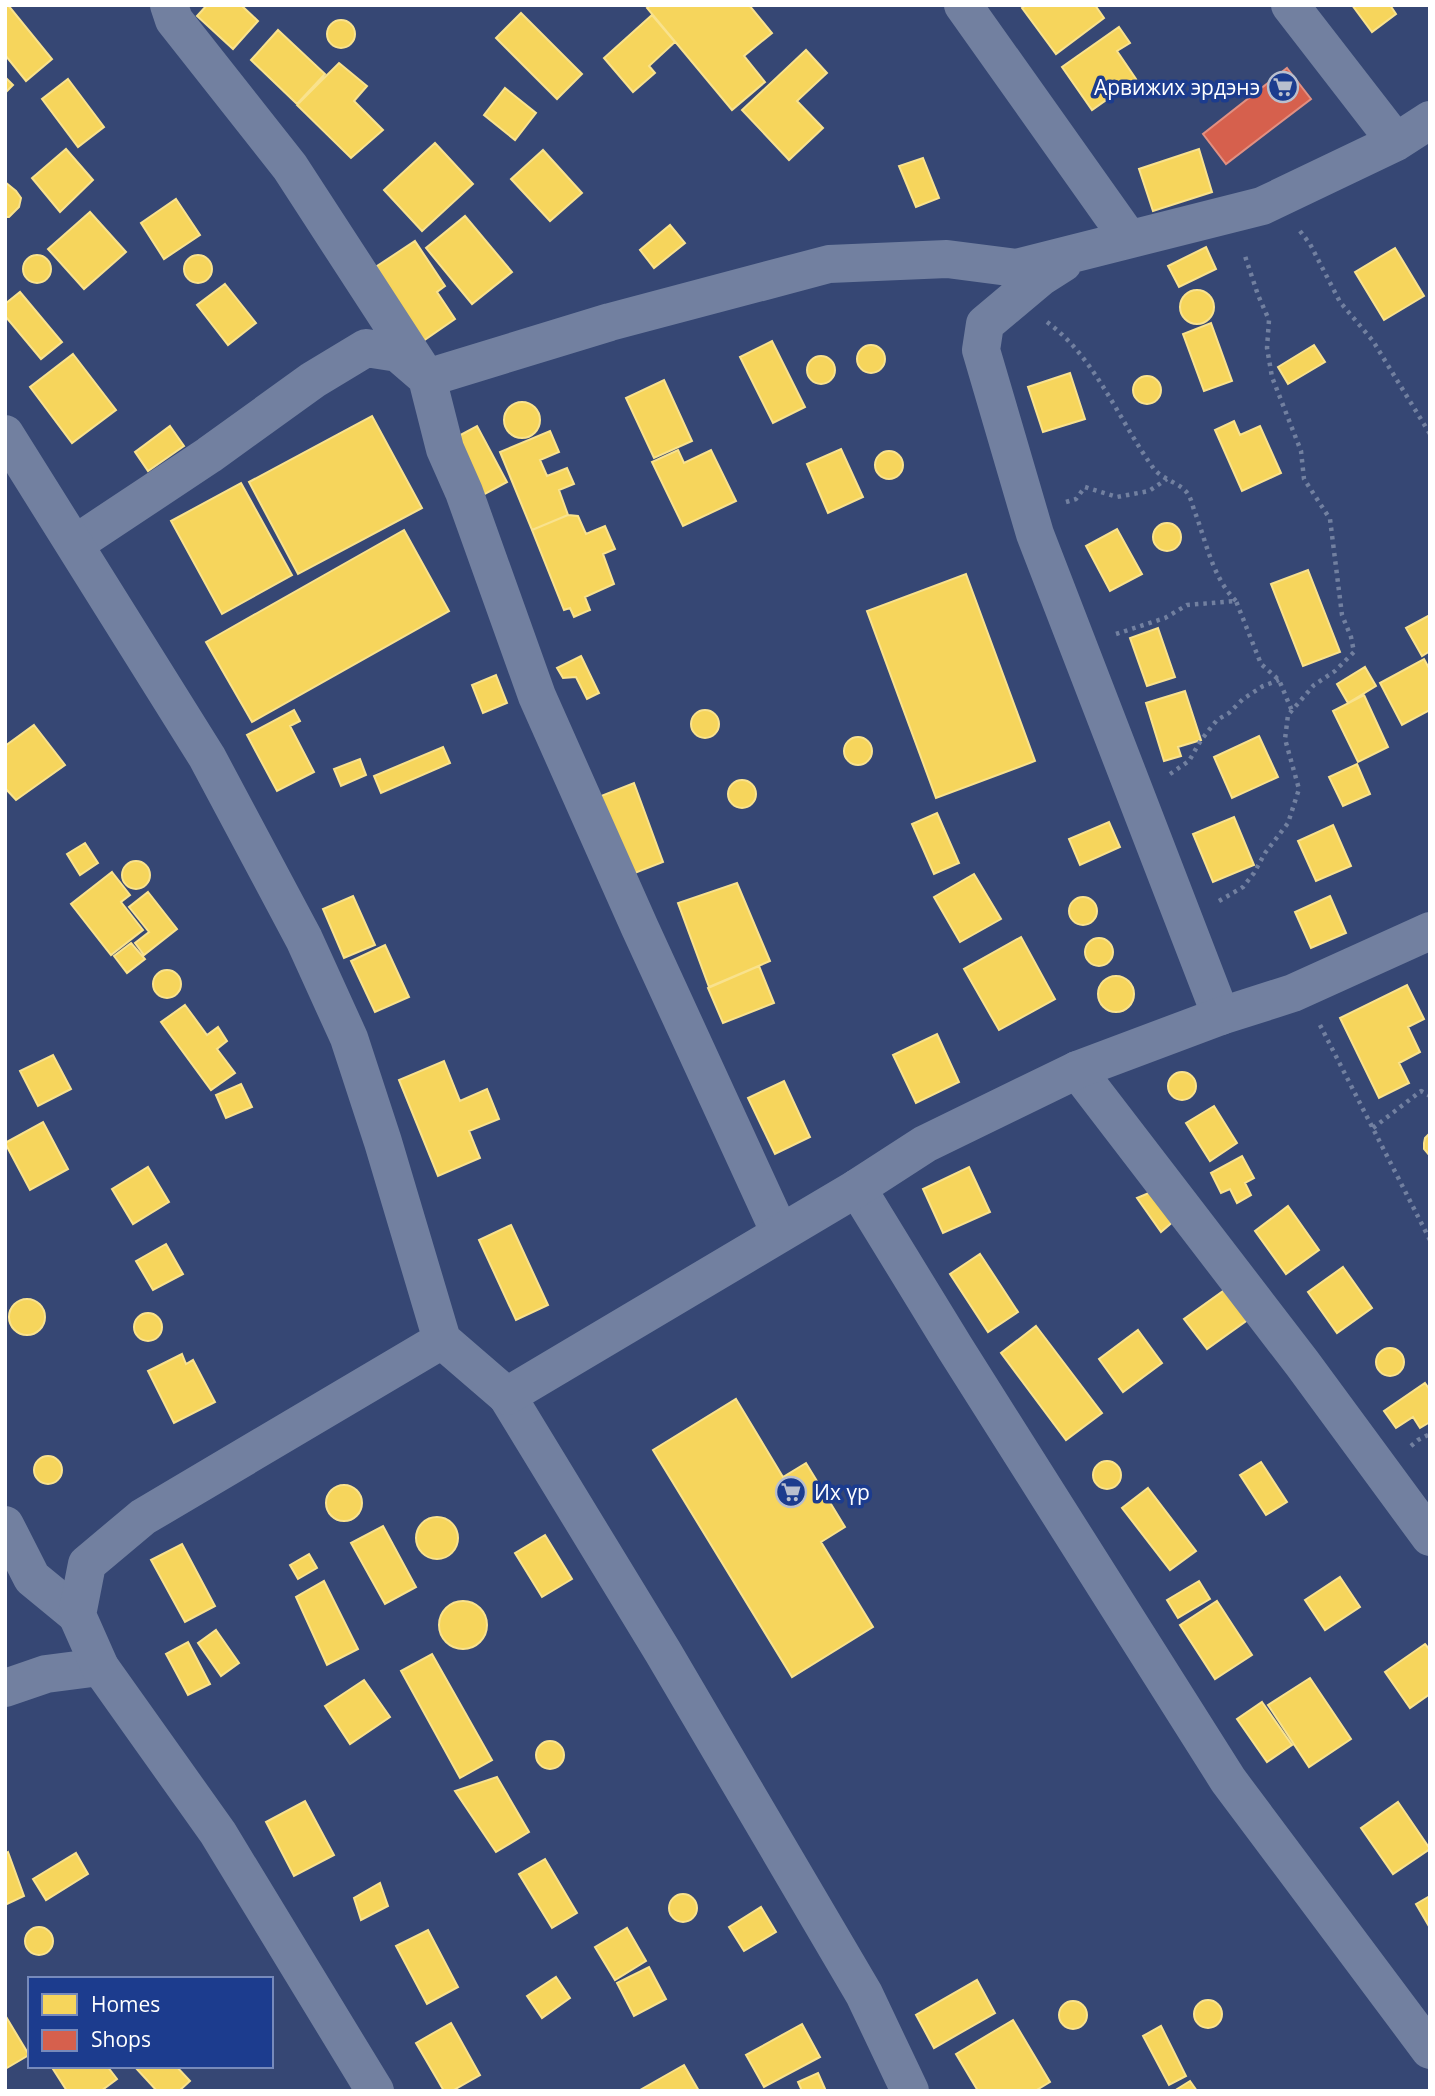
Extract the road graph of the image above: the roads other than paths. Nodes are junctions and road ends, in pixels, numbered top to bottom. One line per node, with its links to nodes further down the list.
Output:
1 (169, 5): 8 (street)
2 (963, 5): 6 (street)
3 (1290, 5): 5 (street)
4 (1430, 120): 5 (street)
5 (1396, 142): 6 (street)
6 (1129, 239): 7 (street)
7 (1080, 251): 8 (street); 12 (street)
8 (426, 378): 10 (street); 15 (street)
9 (5, 434): 10 (street)
10 (75, 544): 16 (street)
11 (1430, 931): 12 (street)
12 (1221, 1016): 13 (street)
13 (1077, 1070): 14 (street); 19 (street)
14 (857, 1188): 15 (street); 23 (street)
15 (780, 1233): 17 (street)
16 (442, 1340): 17 (street); 20 (street)
17 (507, 1396): 25 (street)
18 (5, 1525): 20 (street)
19 (1430, 1537)
20 (77, 1615): 21 (street)
21 (100, 1668): 22 (street); 24 (street)
22 (5, 1688)
23 (1430, 2050)
24 (375, 2091)
25 (910, 2091)

